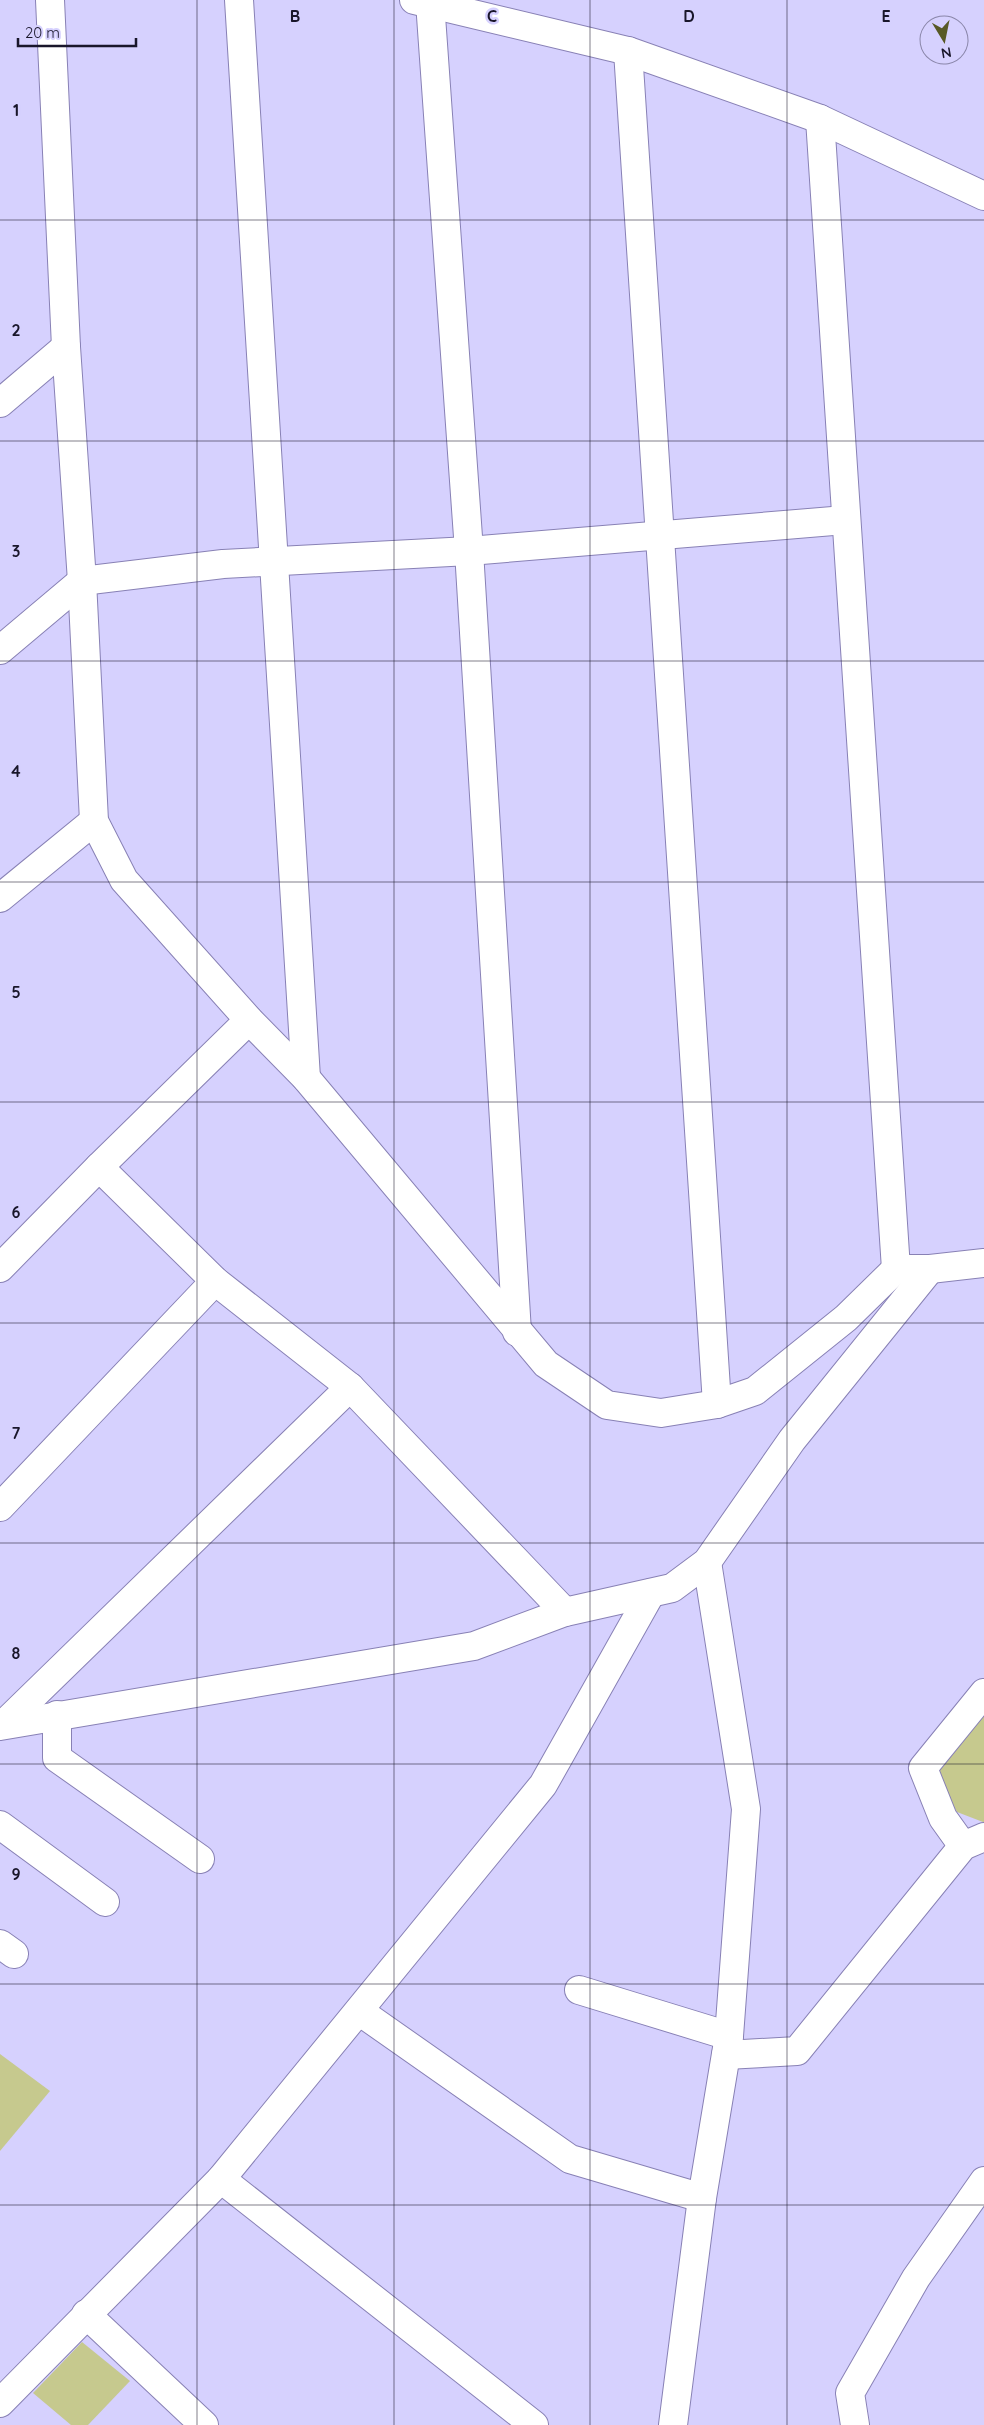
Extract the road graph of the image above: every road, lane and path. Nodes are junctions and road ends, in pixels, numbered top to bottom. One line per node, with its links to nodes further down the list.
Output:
1 (50, 0): 7 (street)
2 (239, 0): 12 (street)
3 (422, 1): 4 (street); 11 (street)
4 (628, 50): 5 (street); 10 (street)
5 (820, 119): 6 (street); 9 (street)
6 (984, 196)
7 (66, 347): 8 (street); 13 (street)
8 (0, 403)
9 (845, 520): 10 (street); 22 (street)
10 (660, 534): 11 (street); 27 (street)
11 (469, 551): 12 (street); 25 (street)
12 (274, 561): 13 (street); 18 (street)
13 (82, 581): 14 (street); 15 (street)
14 (0, 650)
15 (94, 821): 16 (street); 17 (street)
16 (0, 898)
17 (249, 1020): 18 (street); 19 (street)
18 (306, 1078): 25 (street)
19 (99, 1167): 21 (street); 24 (street)
20 (984, 1263): 23 (street)
21 (0, 1268)
22 (896, 1269): 23 (street); 27 (street)
23 (930, 1269): 29 (street)
24 (215, 1281): 26 (street); 28 (street)
25 (518, 1332): 27 (street)
26 (350, 1387): 31 (street); 34 (street)
27 (717, 1404)
28 (0, 1507)
29 (707, 1562): 30 (street); 41 (street)
30 (651, 1593): 31 (street); 40 (street)
31 (565, 1612): 33 (street)
32 (984, 1693): 36 (street)
33 (57, 1715): 34 (street); 37 (street)
34 (2, 1725)
35 (0, 1825): 38 (street)
36 (973, 1842): 41 (street)
37 (200, 1859)
38 (105, 1902)
39 (580, 1990): 41 (street)
40 (359, 2011): 42 (street); 44 (street)
41 (728, 2046): 44 (street)
42 (220, 2179): 45 (street); 48 (street)
43 (984, 2181): 50 (street)
44 (702, 2198): 49 (street)
45 (86, 2314): 46 (street); 47 (street)
46 (0, 2403)
47 (204, 2425)
48 (534, 2425)
49 (673, 2425)
50 (855, 2425)

